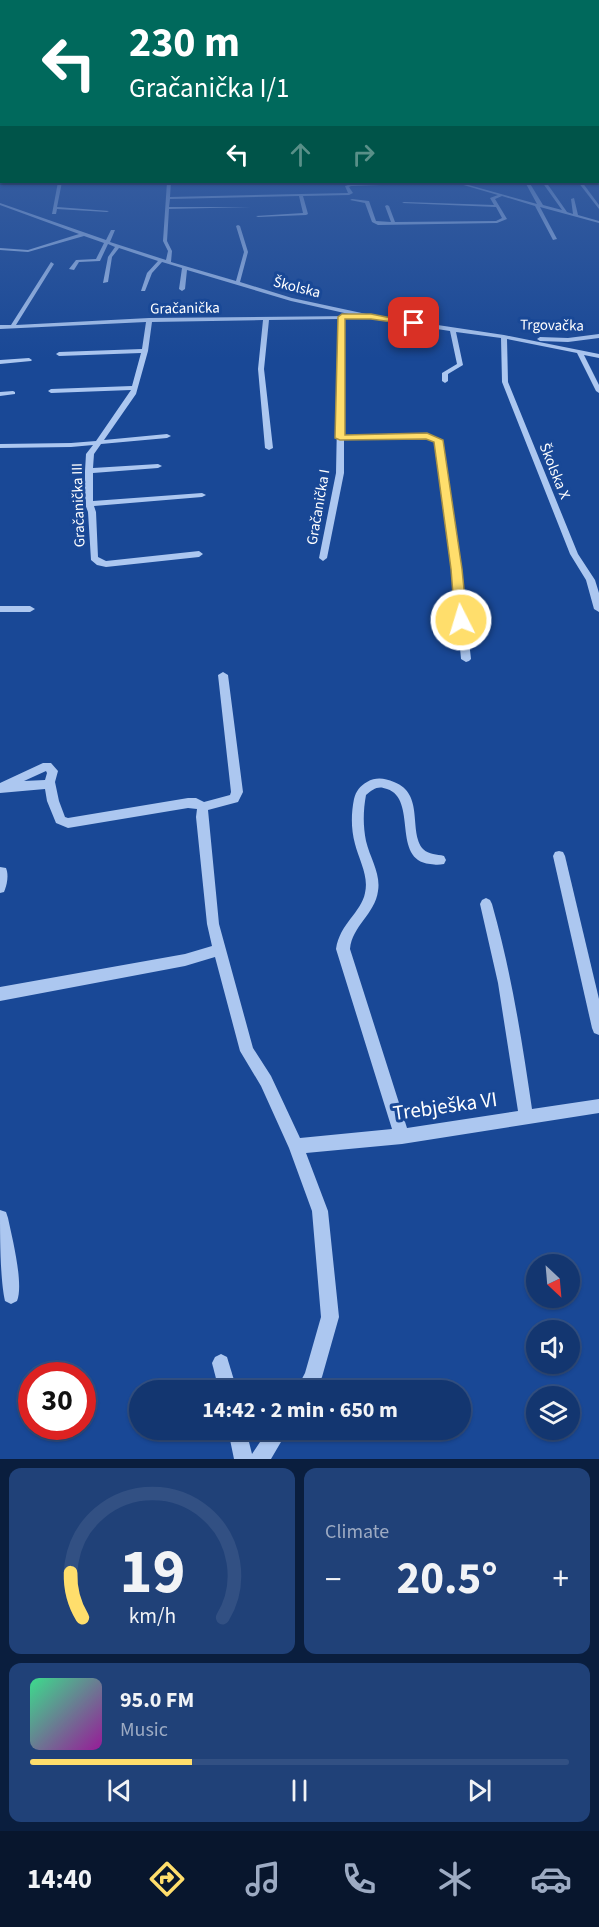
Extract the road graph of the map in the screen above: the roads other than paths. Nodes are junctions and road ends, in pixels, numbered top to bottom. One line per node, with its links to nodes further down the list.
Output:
1 (56, 223): 6 (street, Školska)
2 (167, 223): 11 (street)
3 (548, 223): 7 (street)
4 (238, 226): 16 (street)
5 (113, 231): 8 (street)
6 (84, 234): 8 (street, Školska); 10 (street)
7 (555, 239)
8 (109, 242): 9 (street, Školska); 14 (street)
9 (118, 246): 11 (street, Školska); 15 (street)
10 (0, 249)
11 (165, 261): 13 (street, Školska); 18 (street)
12 (51, 264): 24 (street)
13 (185, 267): 16 (street, Školska); 17 (street)
14 (72, 269)
15 (105, 282)
16 (238, 282): 19 (street, Školska)
17 (182, 289)
18 (143, 290)
19 (371, 316): 20 (street, Gračanička); 25 (street, Školska)
20 (342, 317): 21 (street, Gračanička); 41 (street, Gračanička I)
21 (266, 318): 22 (street, Gračanička); 44 (street)
22 (149, 320): 24 (street, Gračanička); 28 (street, Gračanička III)
23 (0, 327): 24 (street, Gračanička)
24 (12, 327)
25 (453, 329): 27 (street, Školska); 34 (street)
26 (599, 336): 27 (street, Trgovačka)
27 (504, 337): 29 (street, Školska); 53 (street, Školska X)
28 (145, 351): 30 (street); 35 (street, Gračanička III)
29 (580, 353): 31 (street, Školska); 37 (street)
30 (60, 354)
31 (599, 356)
32 (29, 360): 33 (street)
33 (0, 362)
34 (445, 381)
35 (133, 388): 36 (street); 42 (street, Gračanička III)
36 (51, 391)
37 (599, 391)
38 (13, 393): 39 (street)
39 (0, 394)
40 (167, 436): 42 (street)
41 (340, 438): 50 (street, Gračanička I); 54 (street)
42 (97, 441): 43 (street); 46 (street, Gračanička III)
43 (0, 446)
44 (270, 448)
45 (158, 466): 46 (street)
46 (88, 471): 48 (street, Gračanička III)
47 (202, 495): 48 (street)
48 (89, 504): 49 (street, Gračanička III)
49 (199, 554)
50 (323, 558)
51 (0, 609): 52 (street)
52 (30, 609)
53 (599, 609)
54 (466, 659)
55 (223, 675): 58 (street)
56 (50, 783): 57 (street); 57 (street); 58 (street)
57 (1, 788)
58 (202, 807): 64 (street)
59 (559, 856): 66 (street)
60 (440, 860): 69 (street)
61 (2, 872): 62 (street)
62 (0, 888)
63 (486, 904): 68 (street)
64 (219, 950): 65 (street); 70 (street)
65 (0, 994)
66 (599, 1028)
67 (599, 1106): 68 (street, Trebješka VI)
68 (526, 1117): 69 (street, Trebješka VI)
69 (402, 1136): 70 (street, Trebješka VI)
70 (296, 1146): 75 (street)
71 (0, 1218): 72 (street)
72 (11, 1295)
73 (221, 1363): 74 (street)
74 (225, 1380)
75 (312, 1380)
76 (239, 1440): 78 (street)
77 (272, 1440): 79 (street)
78 (244, 1459)
79 (260, 1459)

